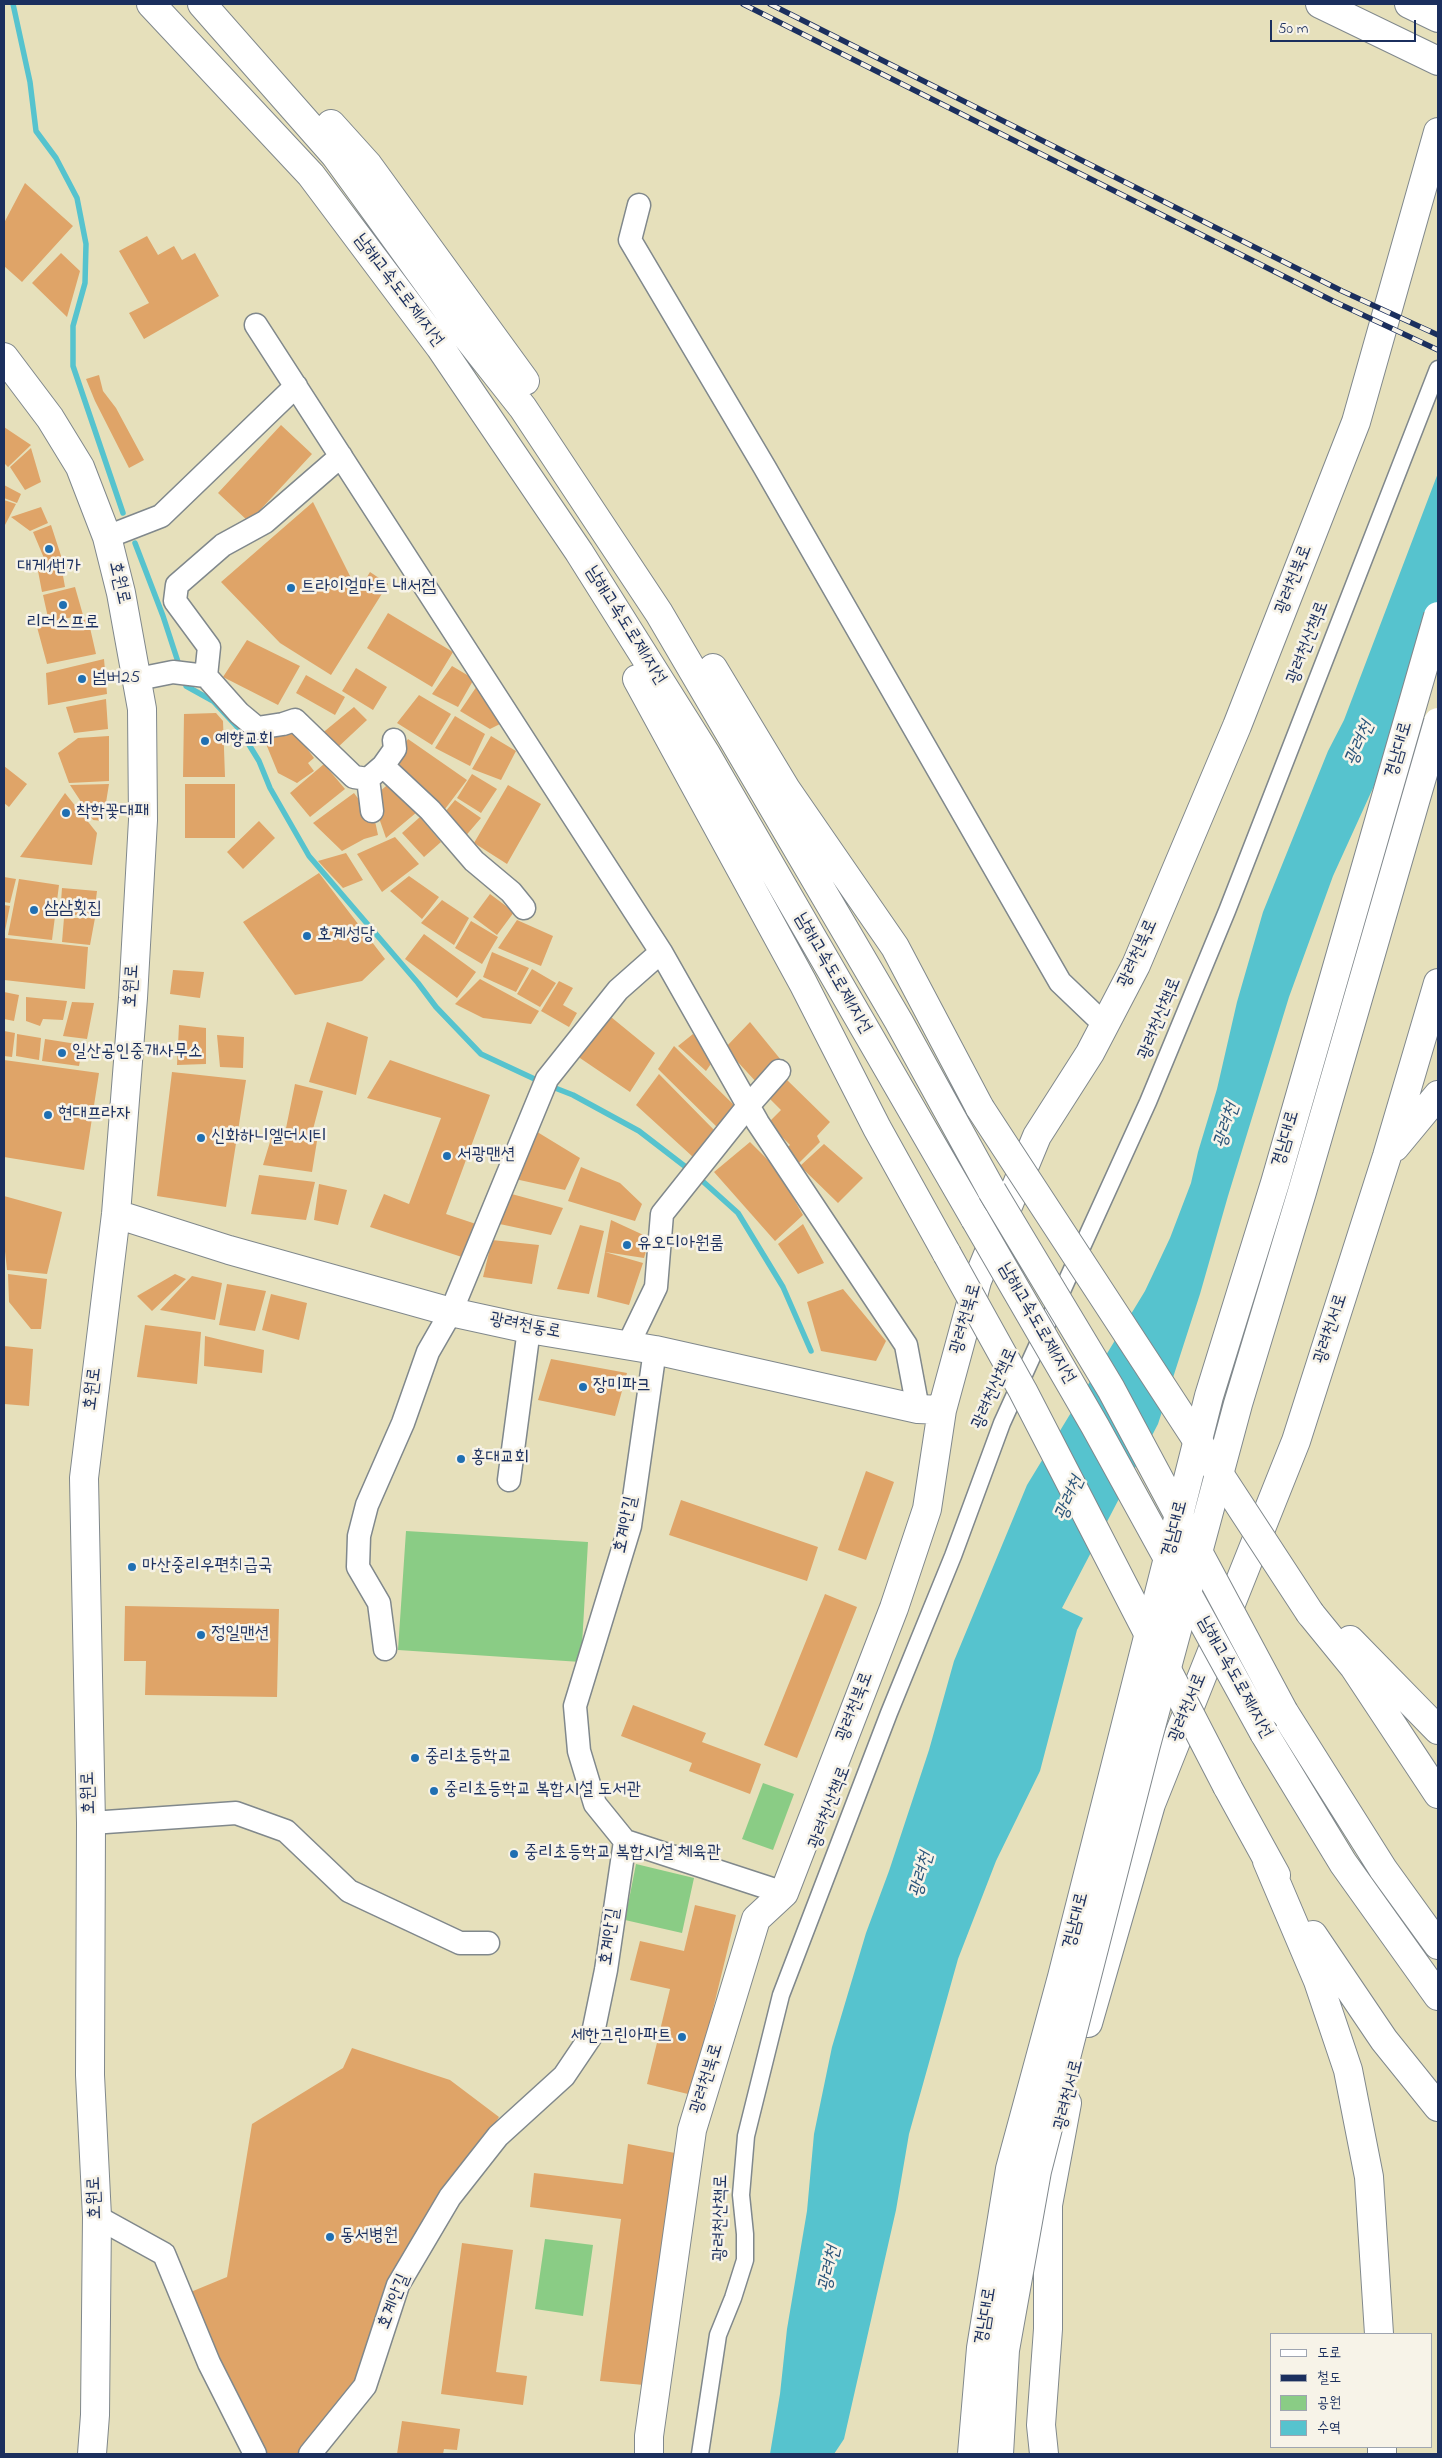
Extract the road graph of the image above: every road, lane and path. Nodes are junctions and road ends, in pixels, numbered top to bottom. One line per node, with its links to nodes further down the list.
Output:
1 (151, 4): 11 (main road, 남해고속도로제1지선)
2 (202, 4): 49 (main road, 남해고속도로제1지선, bridge)
3 (215, 4): 40 (main road, bridge)
4 (1320, 4): 7 (main road)
5 (1409, 4): 6 (main road)
6 (1438, 18)
7 (1438, 61)
8 (1438, 132): 28 (main road, 광려천북로)
9 (639, 205): 28 (street)
10 (256, 325): 14 (street)
11 (440, 347): 46 (main road, bridge); 50 (main road, 남해고속도로제1지선, bridge)
12 (4, 357): 16 (main road, 호원로)
13 (1438, 369): 58 (street, 광려천산책로)
14 (296, 386): 15 (street); 16 (street)
15 (341, 456): 18 (street); 25 (street)
16 (106, 537): 19 (main road, 호원로)
17 (1438, 616): 59 (main road, 경남대로, bridge)
18 (206, 676): 19 (street); 22 (street)
19 (138, 679): 33 (main road, 호원로)
20 (1438, 722): 60 (main road, 경남대로, bridge)
21 (394, 740): 22 (street)
22 (376, 772): 23 (street); 24 (street)
23 (372, 811)
24 (524, 908)
25 (662, 952): 31 (street); 34 (street)
26 (1438, 983): 27 (main road, 광려천서로)
27 (1435, 1020): 32 (main road, 광려천서로)
28 (1105, 1025): 38 (main road, 광려천북로)
29 (779, 1072): 31 (street)
30 (1438, 1094): 32 (main road)
31 (748, 1106): 36 (street); 38 (street)
32 (1387, 1156): 61 (main road, 광려천서로)
33 (116, 1214): 34 (main road, 광려천동로); 44 (main road, 호원로)
34 (451, 1312): 35 (main road, 광려천동로); 41 (street)
35 (529, 1329): 36 (main road, 광려천동로); 39 (street)
36 (628, 1345): 37 (main road, 광려천동로)
37 (655, 1350): 38 (main road, 광려천동로); 45 (street, 호계안길)
38 (930, 1409): 47 (main road, 광려천북로)
39 (510, 1480)
40 (1310, 1613): 42 (main road); 43 (main road)
41 (385, 1648)
42 (1438, 1730)
43 (1438, 1794)
44 (91, 1823): 48 (street); 52 (main road, 호원로)
45 (625, 1841): 47 (street); 56 (street, 호계안길)
46 (1267, 1861): 51 (main road); 53 (main road)
47 (784, 1893): 57 (main road, 광려천북로)
48 (488, 1944)
49 (1438, 1945)
50 (1438, 1996)
51 (1438, 2107)
52 (97, 2217): 54 (main road, 호원로); 55 (street)
53 (1379, 2333)
54 (92, 2454)
55 (255, 2454)
56 (310, 2454)
57 (649, 2454)
58 (700, 2454)
59 (972, 2454)
60 (999, 2454)
61 (1044, 2454)

